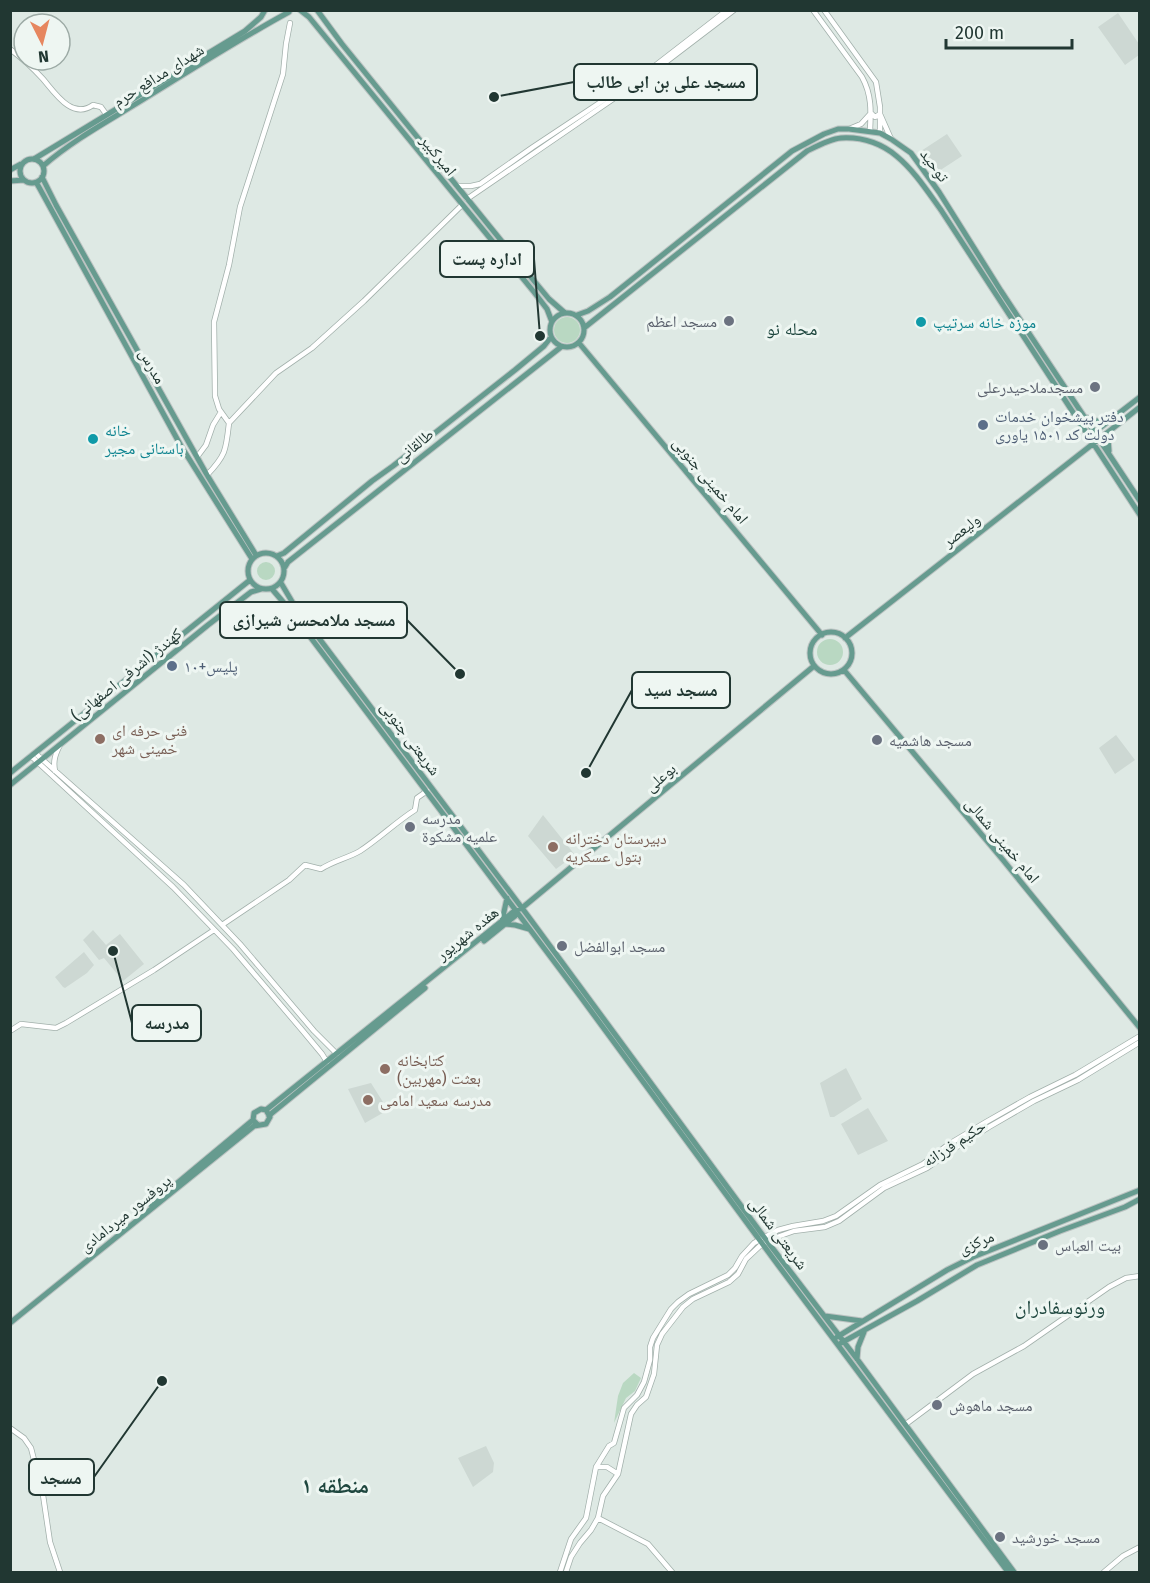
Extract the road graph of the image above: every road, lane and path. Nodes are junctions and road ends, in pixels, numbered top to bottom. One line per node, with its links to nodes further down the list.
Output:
1 (265, 10): 10 (main road, شهدای مدافع حرم)
2 (299, 10): 8 (main road, شهدای مدافع حرم); 13 (main road, امیرکبیر)
3 (316, 10): 12 (main road, امیرکبیر)
4 (727, 10): 29 (street)
5 (734, 10): 30 (street)
6 (813, 10): 14 (street)
7 (824, 10): 16 (street)
8 (287, 11): 10 (main road, شهدای مدافع حرم)
9 (290, 23): 53 (street)
10 (246, 33): 15 (main road, شهدای مدافع حرم); 23 (main road, شهدای مدافع حرم)
11 (10, 50): 15 (street)
12 (361, 67): 13 (main road); 29 (main road, امیرکبیر)
13 (355, 73): 31 (main road, امیرکبیر)
14 (871, 113): 16 (street); 17 (street); 18 (street)
15 (106, 114): 21 (main road, شهدای مدافع حرم)
16 (880, 114): 19 (street); 20 (street)
17 (849, 129): 18 (main road, توحید); 32 (main road, توحید)
18 (870, 131): 19 (main road, توحید)
19 (880, 133): 20 (main road, توحید)
20 (891, 139): 34 (main road, توحید)
21 (34, 159): 22 (main road); 23 (main road)
22 (21, 164): 24 (main road); 26 (main road)
23 (43, 166): 25 (main road)
24 (10, 170)
25 (42, 177): 28 (main road); 48 (main road, مدرس)
26 (24, 180): 27 (main road); 28 (main road)
27 (10, 181)
28 (36, 182): 49 (main road, مدرس)
29 (457, 186): 30 (main road, امیرکبیر)
30 (467, 199): 35 (main road, امیرکبیر)
31 (462, 205): 36 (main road, امیرکبیر); 56 (street)
32 (723, 207): 33 (main road); 37 (main road, توحید)
33 (728, 213): 34 (main road, توحید); 40 (main road, توحید)
34 (978, 262): 54 (main road, توحید); 59 (main road, توحید)
35 (554, 304): 36 (main road); 38 (main road, امیرکبیر)
36 (547, 309): 41 (main road, امیرکبیر)
37 (588, 311): 39 (main road, توحید); 40 (main road)
38 (565, 313): 39 (main road); 41 (main road)
39 (577, 315): 42 (main road)
40 (594, 319): 42 (main road, توحید)
41 (552, 321): 43 (main road)
42 (584, 328): 44 (main road)
43 (551, 337): 45 (main road, طالقانی); 46 (main road)
44 (579, 343): 46 (main road); 75 (main road, امام خمینی جنوبی)
45 (544, 346): 47 (main road); 67 (main road, طالقانی)
46 (561, 347): 47 (main road, طالقانی)
47 (550, 354): 69 (main road, طالقانی)
48 (141, 357): 49 (main road); 63 (main road, مدرس)
49 (135, 362): 68 (main road, مدرس)
50 (1140, 397): 51 (main road)
51 (1133, 402): 52 (main road); 55 (main road)
52 (1139, 408): 57 (main road, ولیعصر)
53 (221, 412): 56 (street); 63 (street)
54 (1084, 417): 55 (main road); 58 (main road, توحید)
55 (1109, 421): 58 (main road)
56 (229, 423): 64 (street)
57 (1111, 430): 60 (main road, ولیعصر); 62 (main road)
58 (1094, 432): 59 (main road); 60 (main road, توحید)
59 (1088, 437): 61 (main road, توحید)
60 (1099, 439): 61 (main road, ولیعصر); 62 (main road, توحید)
61 (1093, 444): 66 (main road, توحید); 76 (main road, ولیعصر)
62 (1110, 456): 65 (main road, توحید)
63 (197, 457): 64 (main road, مدرس)
64 (207, 475): 68 (main road, مدرس)
65 (1140, 501)
66 (1140, 515)
67 (277, 556): 68 (main road); 69 (main road)
68 (254, 557): 70 (main road)
69 (285, 567): 71 (main road)
70 (248, 582): 72 (main road); 74 (main road); 80 (main road, کهندژ (اشرفی اصفهانی))
71 (281, 583): 73 (main road); 88 (main road, شریعتی جنوبی)
72 (261, 589): 73 (main road); 74 (main road, کهندژ (اشرفی اصفهانی))
73 (272, 589): 85 (main road, شریعتی جنوبی)
74 (251, 592): 79 (main road, کهندژ (اشرفی اصفهانی))
75 (822, 635): 76 (main road); 77 (main road)
76 (845, 638): 78 (main road)
77 (814, 666): 78 (main road); 87 (main road, بوعلی)
78 (844, 670): 94 (main road, امام خمینی شمالی)
79 (60, 745): 81 (main road, کهندژ (اشرفی اصفهانی)); 83 (street)
80 (33, 755): 81 (street); 82 (main road, کهندژ (اشرفی اصفهانی))
81 (40, 762): 83 (street); 84 (main road, کهندژ (اشرفی اصفهانی))
82 (10, 773)
83 (53, 773): 91 (street); 92 (street)
84 (10, 785)
85 (427, 791): 86 (main road, شریعتی جنوبی); 91 (street)
86 (507, 898): 88 (main road, شریعتی جنوبی); 90 (main road)
87 (529, 902): 88 (main road, بوعلی); 89 (main road)
88 (520, 910): 89 (main road, شریعتی شمالی); 90 (main road, هفده شهریور); 93 (main road, شریعتی شمالی)
89 (528, 916): 110 (main road, شریعتی شمالی)
90 (503, 923): 93 (main road); 100 (main road, هفده شهریور); 103 (main road, هفده شهریور)
91 (222, 925): 97 (street)
92 (214, 930): 95 (street); 99 (street)
93 (531, 930): 110 (main road, شریعتی شمالی)
94 (1140, 1028)
95 (10, 1031)
96 (1140, 1036): 105 (street, حکیم فرزانه)
97 (324, 1042): 99 (street); 100 (street)
98 (1140, 1042): 105 (street, حکیم فرزانه)
99 (317, 1048): 101 (street)
100 (337, 1054): 101 (main road, هفده شهریور)
101 (327, 1062): 102 (main road, هفده شهریور)
102 (266, 1110): 103 (main road); 104 (main road)
103 (269, 1116): 104 (main road)
104 (255, 1122): 115 (main road, پروفسور میردامادی)
105 (950, 1147): 110 (street, حکیم فرزانه)
106 (1140, 1190): 108 (main road, مرکزی)
107 (1140, 1199): 109 (main road, مرکزی)
108 (1111, 1201): 109 (main road); 114 (main road, مرکزی)
109 (1113, 1211): 116 (main road, مرکزی)
110 (763, 1240): 111 (street); 113 (main road, شریعتی شمالی); 117 (main road, شریعتی شمالی)
111 (744, 1258): 121 (street); 122 (street)
112 (1140, 1276): 119 (street)
113 (824, 1316): 114 (main road); 117 (main road, شریعتی شمالی)
114 (863, 1320): 116 (main road); 117 (main road, مرکزی)
115 (10, 1321)
116 (865, 1330): 117 (main road, مرکزی); 118 (main road)
117 (838, 1340): 118 (main road, شریعتی شمالی); 129 (main road, شریعتی شمالی)
118 (857, 1359): 119 (main road, شریعتی شمالی)
119 (906, 1424): 129 (main road, شریعتی شمالی)
120 (10, 1428): 130 (street)
121 (614, 1443): 122 (street); 123 (street)
122 (623, 1449): 124 (street)
123 (596, 1467): 124 (street); 126 (street)
124 (618, 1474): 125 (street)
125 (598, 1518): 127 (street); 133 (street)
126 (571, 1539): 127 (street); 131 (street)
127 (580, 1543): 132 (street)
128 (1140, 1547): 135 (street)
129 (1007, 1569): 134 (main road, شریعتی شمالی)
130 (60, 1572)
131 (560, 1572)
132 (566, 1572)
133 (672, 1572)
134 (1014, 1572)
135 (1104, 1572)

